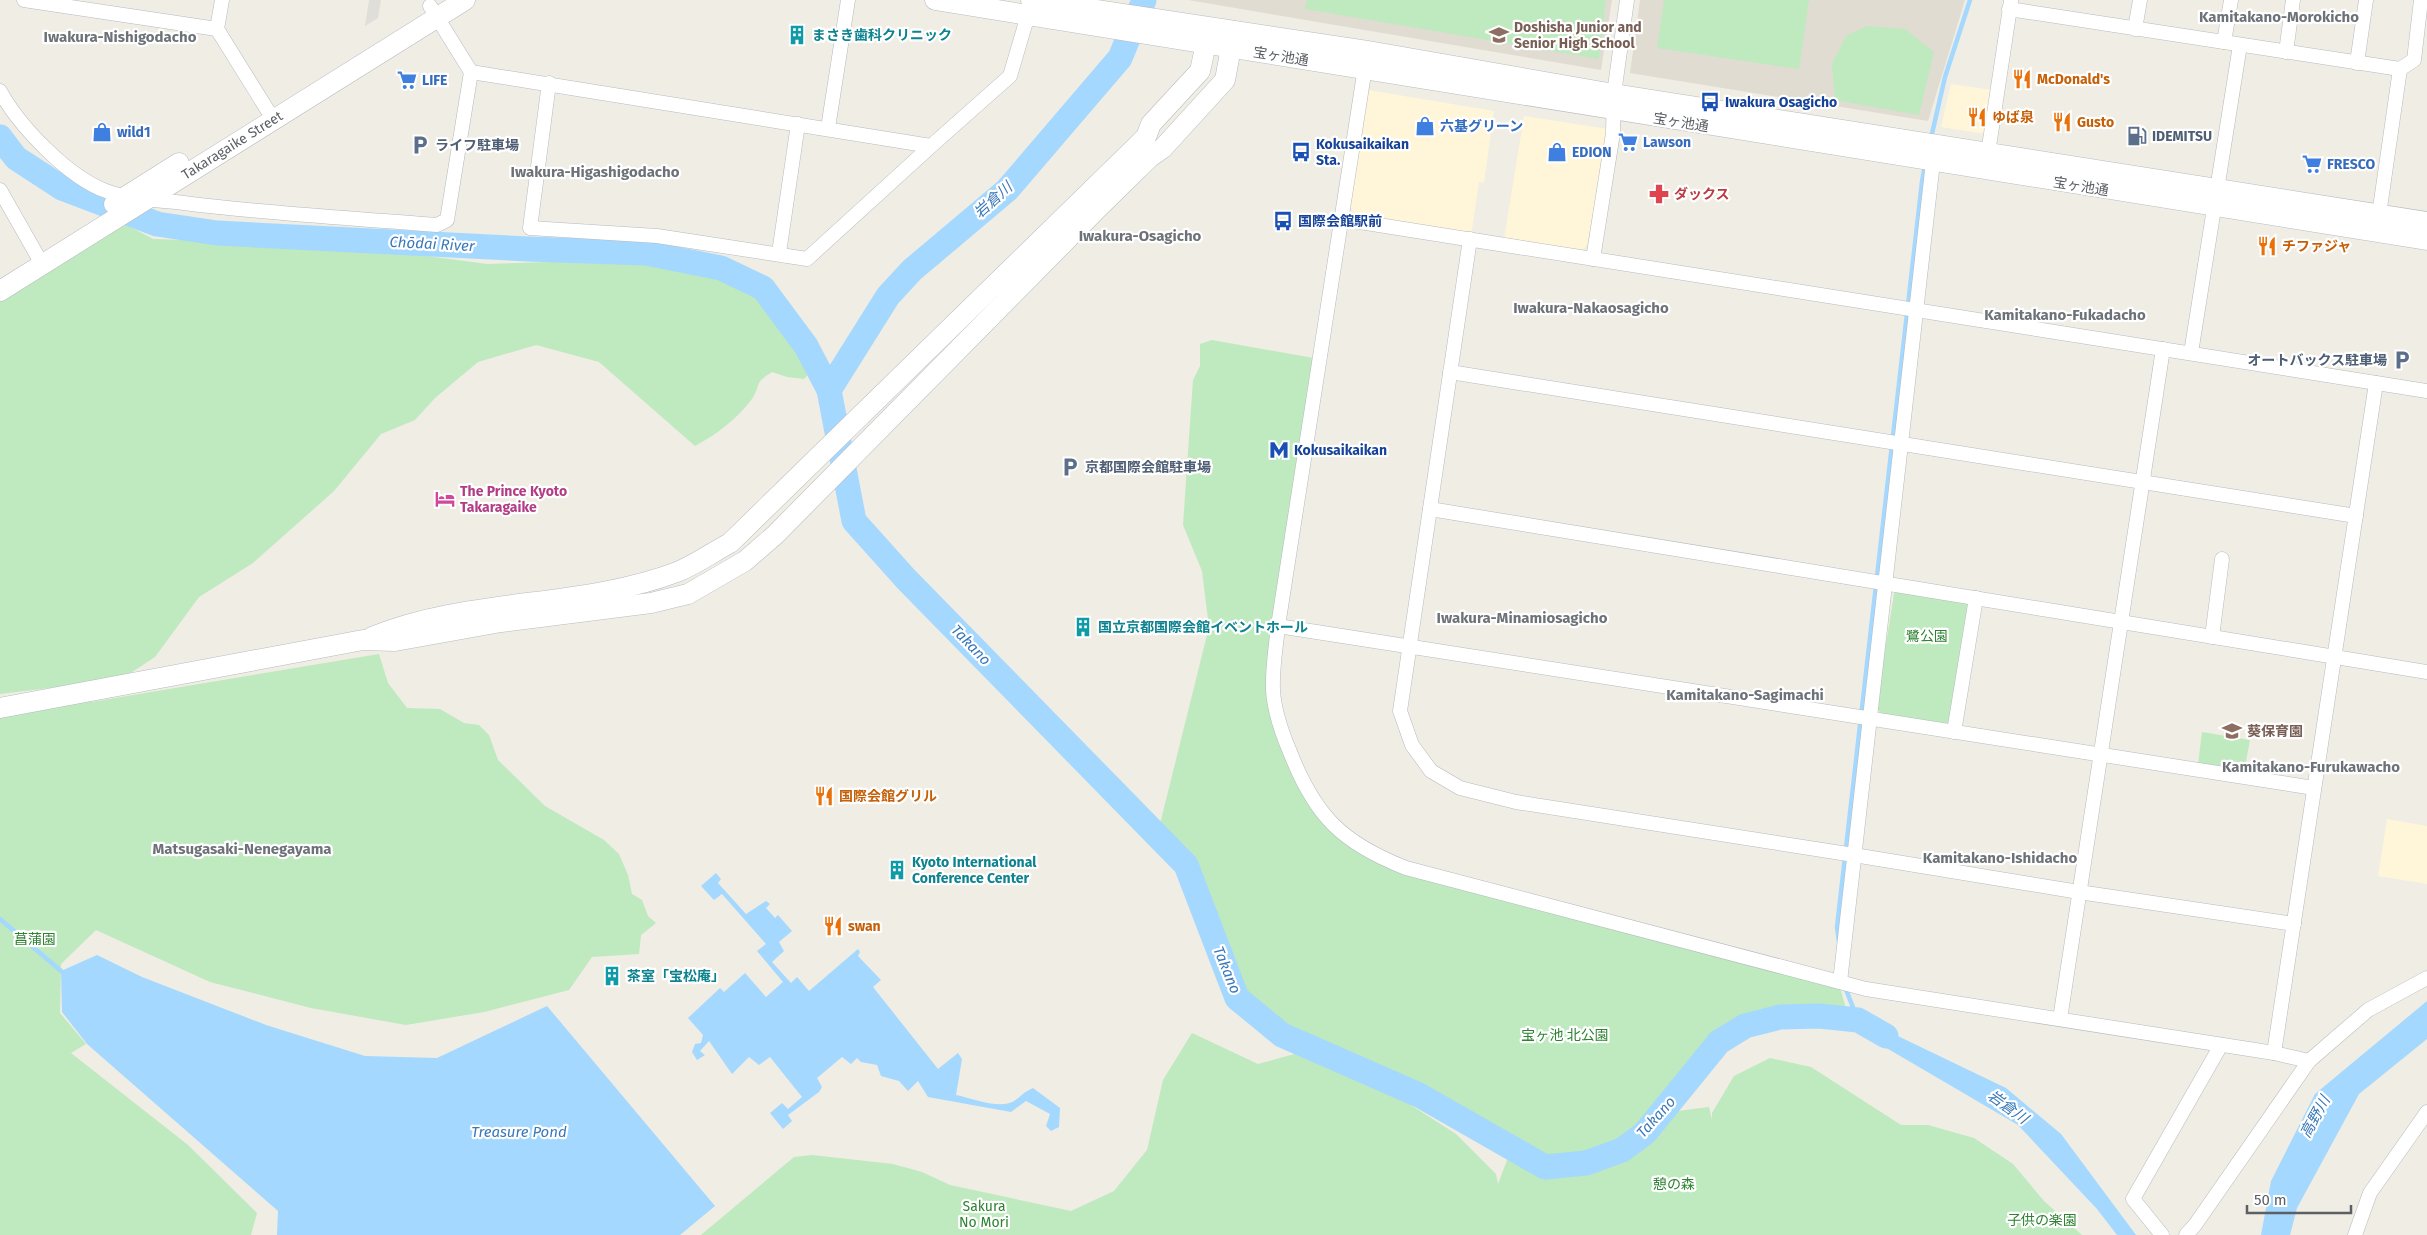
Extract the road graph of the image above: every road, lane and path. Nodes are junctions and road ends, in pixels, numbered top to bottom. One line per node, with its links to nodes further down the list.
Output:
1 (24, 0): 16 (street)
2 (222, 0): 16 (street)
3 (465, 0): 14 (street, Takaragaike Street)
4 (848, 0): 32 (street)
5 (935, 0): 12 (street, 宝ヶ池通)
6 (1627, 0): 29 (street)
7 (2140, 0): 17 (street)
8 (2231, 0): 20 (street)
9 (2293, 0): 22 (street)
10 (2366, 0): 24 (street)
11 (2422, 0): 25 (street)
12 (1031, 5): 15 (street, 宝ヶ池通); 33 (street)
13 (2010, 5): 17 (street); 35 (street)
14 (435, 8): 26 (street); 30 (street, Takaragaike Street)
15 (1114, 14): 18 (street, 宝ヶ池通)
16 (217, 29): 30 (street)
17 (2136, 29): 20 (street)
18 (1208, 36): 19 (street, 宝ヶ池通); 65 (street)
19 (1232, 40): 23 (street, 宝ヶ池通); 65 (street)
20 (2224, 42): 21 (street)
21 (2240, 45): 22 (street); 37 (street)
22 (2286, 52): 24 (street)
23 (1366, 60): 29 (street, 宝ヶ池通); 39 (street)
24 (2357, 63): 25 (street)
25 (2400, 69): 41 (street)
26 (471, 72): 27 (street); 38 (street)
27 (549, 83): 31 (street); 44 (street)
28 (0, 91): 38 (street)
29 (1614, 102): 34 (street, 宝ヶ池通); 46 (street)
30 (270, 114): 38 (street, Takaragaike Street)
31 (798, 124): 32 (street); 44 (street)
32 (828, 128): 33 (street)
33 (931, 146): 44 (street)
34 (1934, 153): 35 (street, 宝ヶ池通); 49 (street)
35 (1987, 161): 37 (street, 宝ヶ池通)
36 (0, 190): 45 (street)
37 (2216, 199): 41 (street, 宝ヶ池通); 51 (street)
38 (124, 206): 45 (street, Takaragaike Street)
39 (1341, 219): 42 (street); 63 (street)
40 (2427, 222): 41 (street, 宝ヶ池通)
41 (2378, 223): 43 (street, 宝ヶ池通)
42 (1470, 240): 46 (street); 52 (street)
43 (2427, 240)
44 (779, 253)
45 (39, 259): 47 (street, Takaragaike Street); 48 (street, Takaragaike Street)
46 (1593, 259): 49 (street)
47 (0, 276)
48 (0, 291)
49 (1916, 310): 50 (street); 55 (street)
50 (2163, 349): 51 (street); 56 (street)
51 (2191, 353): 53 (street)
52 (1450, 372): 55 (street); 57 (street)
53 (2376, 383): 54 (street); 58 (street)
54 (2427, 391)
55 (1901, 444): 56 (street); 60 (street)
56 (2142, 482): 58 (street); 62 (street)
57 (1430, 509): 60 (street); 66 (street)
58 (2356, 516): 67 (street)
59 (2222, 559): 64 (street)
60 (1885, 584): 61 (street); 70 (street)
61 (1976, 598): 62 (street); 71 (street)
62 (2121, 622): 64 (street); 72 (street)
63 (1278, 626): 66 (street); 78 (street)
64 (2212, 637): 67 (street)
65 (363, 640): 69 (street)
66 (1409, 646): 70 (street); 74 (street)
67 (2334, 657): 68 (street); 73 (street)
68 (2427, 672)
69 (0, 708)
70 (1870, 719): 71 (street); 74 (street)
71 (1954, 732): 72 (street)
72 (2100, 755): 73 (street); 75 (street)
73 (2314, 788): 76 (street)
74 (1854, 854): 75 (street); 78 (street)
75 (2079, 892): 76 (street); 79 (street)
76 (2294, 924): 81 (street)
77 (2427, 978): 82 (street)
78 (1840, 982): 79 (street)
79 (2060, 1019): 80 (street)
80 (2221, 1045): 81 (street); 84 (street)
81 (2274, 1053): 82 (street)
82 (2309, 1062): 85 (street)
83 (2427, 1112): 86 (street)
84 (2162, 1235)
85 (2186, 1235)
86 (2355, 1235)

